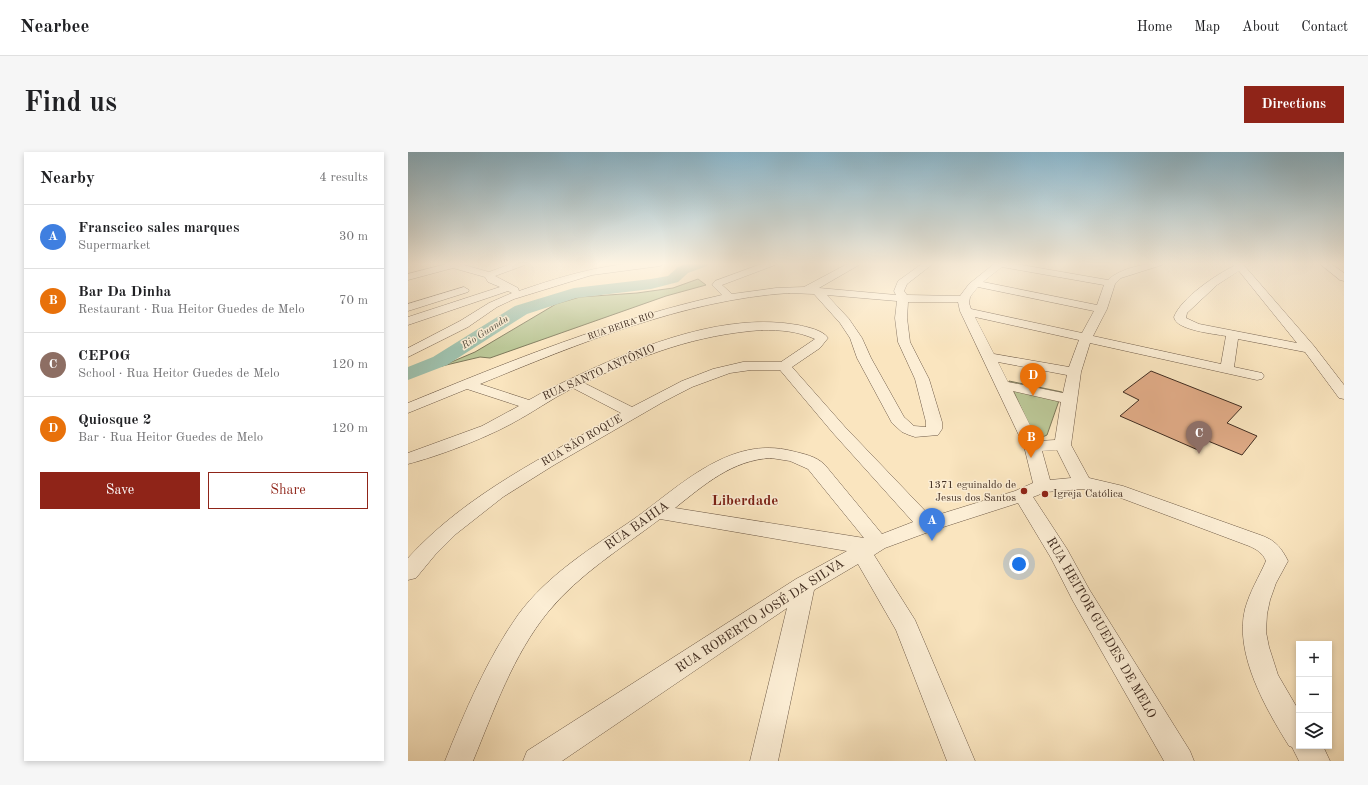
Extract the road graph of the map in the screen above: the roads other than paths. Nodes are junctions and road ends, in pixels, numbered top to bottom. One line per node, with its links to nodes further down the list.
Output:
1 (460, 291): 17 (street)
2 (514, 291): 19 (street)
3 (515, 291): 23 (street)
4 (723, 291): 14 (street)
5 (773, 291): 14 (street, RUA BEIRA RIO)
6 (814, 291): 15 (street)
7 (828, 291): 15 (street, RUA BEIRA RIO)
8 (900, 291): 15 (street)
9 (972, 291): 16 (street)
10 (1013, 291): 18 (street)
11 (1108, 291): 18 (street)
12 (1202, 291): 20 (street)
13 (1260, 291): 22 (street)
14 (730, 297): 30 (street, RUA BEIRA RIO)
15 (903, 298): 16 (street, RUA BEIRA RIO)
16 (965, 305): 21 (street, RUA BEIRA RIO); 24 (street, RUA HEITOR GUEDES DE MELO)
17 (408, 308)
18 (1101, 309): 21 (street)
19 (408, 321)
20 (1232, 333): 22 (street); 26 (street)
21 (1086, 337): 26 (street, RUA BEIRA RIO); 27 (street)
22 (1309, 349): 32 (street)
23 (408, 353)
24 (990, 357): 27 (street); 31 (street, RUA HEITOR GUEDES DE MELO)
25 (784, 366): 29 (street, RUA SANTO ANTÔNIO); 36 (street, RUA SÂO ROQUE); 43 (street)
26 (1227, 368): 28 (street, RUA BEIRA RIO)
27 (1074, 372): 33 (street)
28 (1258, 376)
29 (573, 383): 34 (street, RUA SANTO ANTÔNIO); 36 (street)
30 (467, 384): 34 (street); 35 (street, RUA BEIRA RIO)
31 (1003, 386): 33 (street); 38 (street, RUA HEITOR GUEDES DE MELO)
32 (1344, 395)
33 (1069, 399): 37 (street)
34 (531, 405): 39 (street, RUA SANTO ANTÔNIO)
35 (408, 408)
36 (632, 413): 45 (street, RUA SÂO ROQUE)
37 (1062, 445): 38 (street); 40 (street)
38 (1032, 446): 41 (street, RUA HEITOR GUEDES DE MELO)
39 (408, 459)
40 (1082, 483): 41 (street, RUA ROBERTO JOSÉ DA SILVA); 47 (street)
41 (1033, 491): 43 (street, RUA ROBERTO JOSÉ DA SILVA); 53 (street, RUA HEITOR GUEDES DE MELO)
42 (658, 512): 44 (street); 44 (street, RUA BAHIA); 49 (street, RUA BAHIA)
43 (927, 525): 44 (street, RUA ROBERTO JOSÉ DA SILVA)
44 (870, 547): 46 (street, RUA ROBERTO JOSÉ DA SILVA); 52 (street, RUA BAHIA)
45 (408, 572)
46 (804, 585): 50 (street, RUA ROBERTO JOSÉ DA SILVA); 51 (street)
47 (1296, 732)
48 (1308, 749): 54 (street)
49 (459, 761)
50 (537, 761)
51 (764, 761)
52 (961, 761)
53 (1180, 761)
54 (1316, 761)

